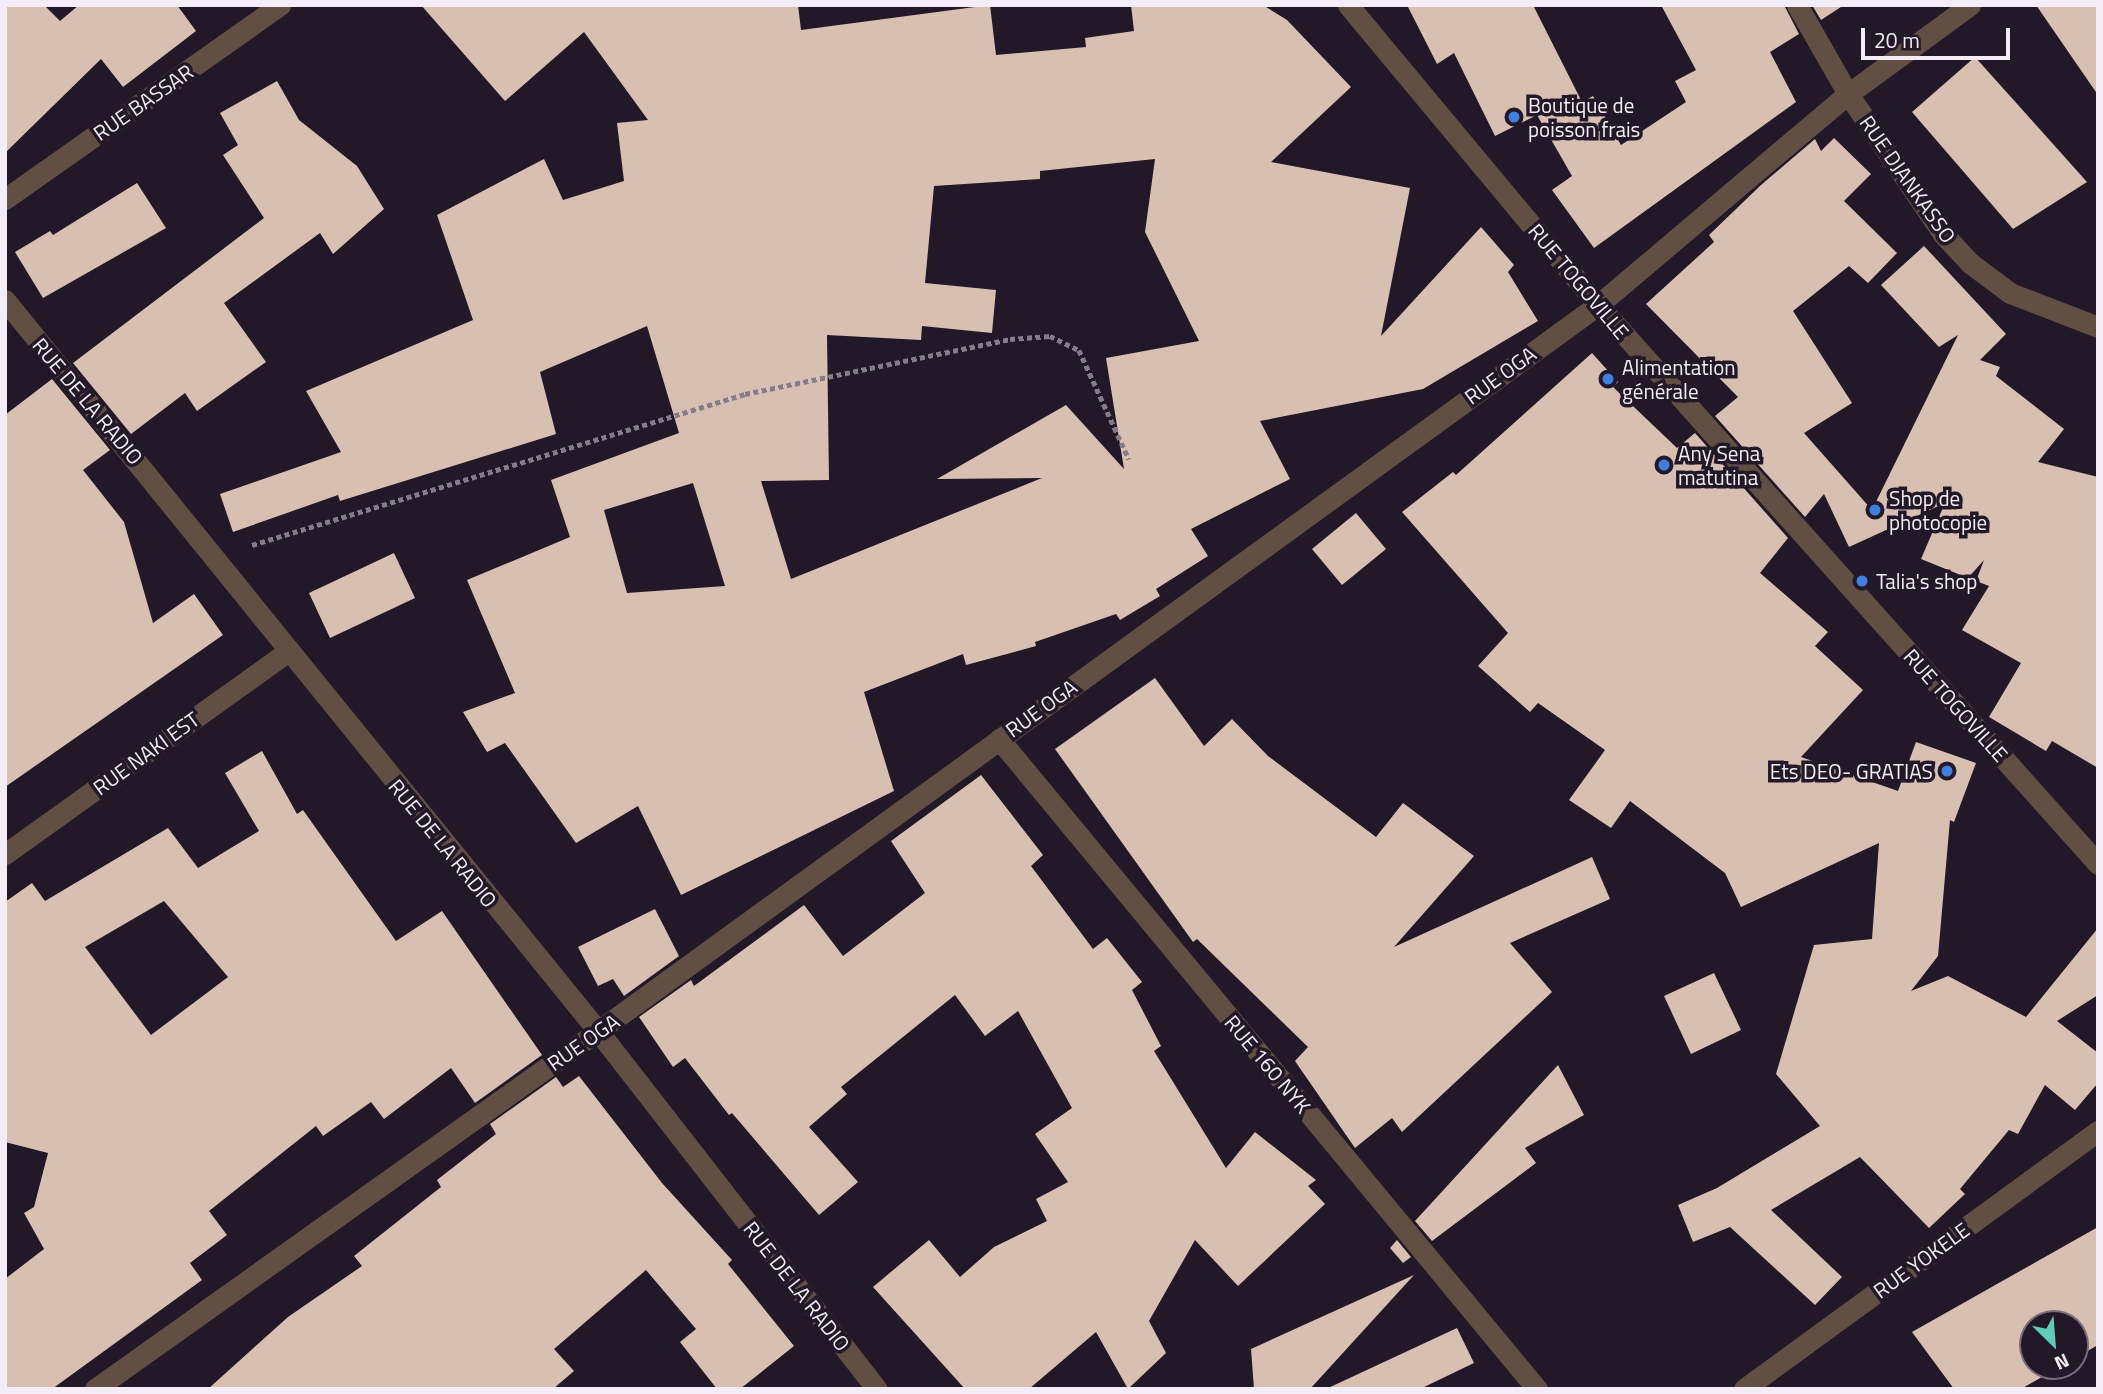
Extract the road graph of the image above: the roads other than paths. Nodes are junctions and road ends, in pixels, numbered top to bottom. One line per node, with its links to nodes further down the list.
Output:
1 (280, 5): 6 (street, RUE BASSAR)
2 (1348, 5): 8 (street, RUE TOGOVILLE)
3 (1797, 5): 5 (street, RUE DJANKASSO)
4 (1970, 5): 5 (street, RUE OGA)
5 (1848, 94): 8 (street, RUE OGA); 9 (street, RUE DJANKASSO)
6 (5, 199)
7 (5, 300): 10 (street, RUE DE LA RADIO)
8 (1598, 304): 11 (street, RUE OGA); 13 (street, RUE TOGOVILLE)
9 (2098, 327)
10 (287, 652): 12 (street, RUE NAKI EST); 14 (street, RUE DE LA RADIO)
11 (999, 739): 14 (street, RUE OGA); 18 (street, RUE 160 NYK)
12 (5, 854)
13 (2098, 864)
14 (598, 1031): 16 (street, RUE OGA); 17 (street, RUE DE LA RADIO)
15 (2098, 1131): 19 (street, RUE YOKELE)
16 (95, 1389)
17 (877, 1389)
18 (1537, 1389)
19 (1744, 1389)

